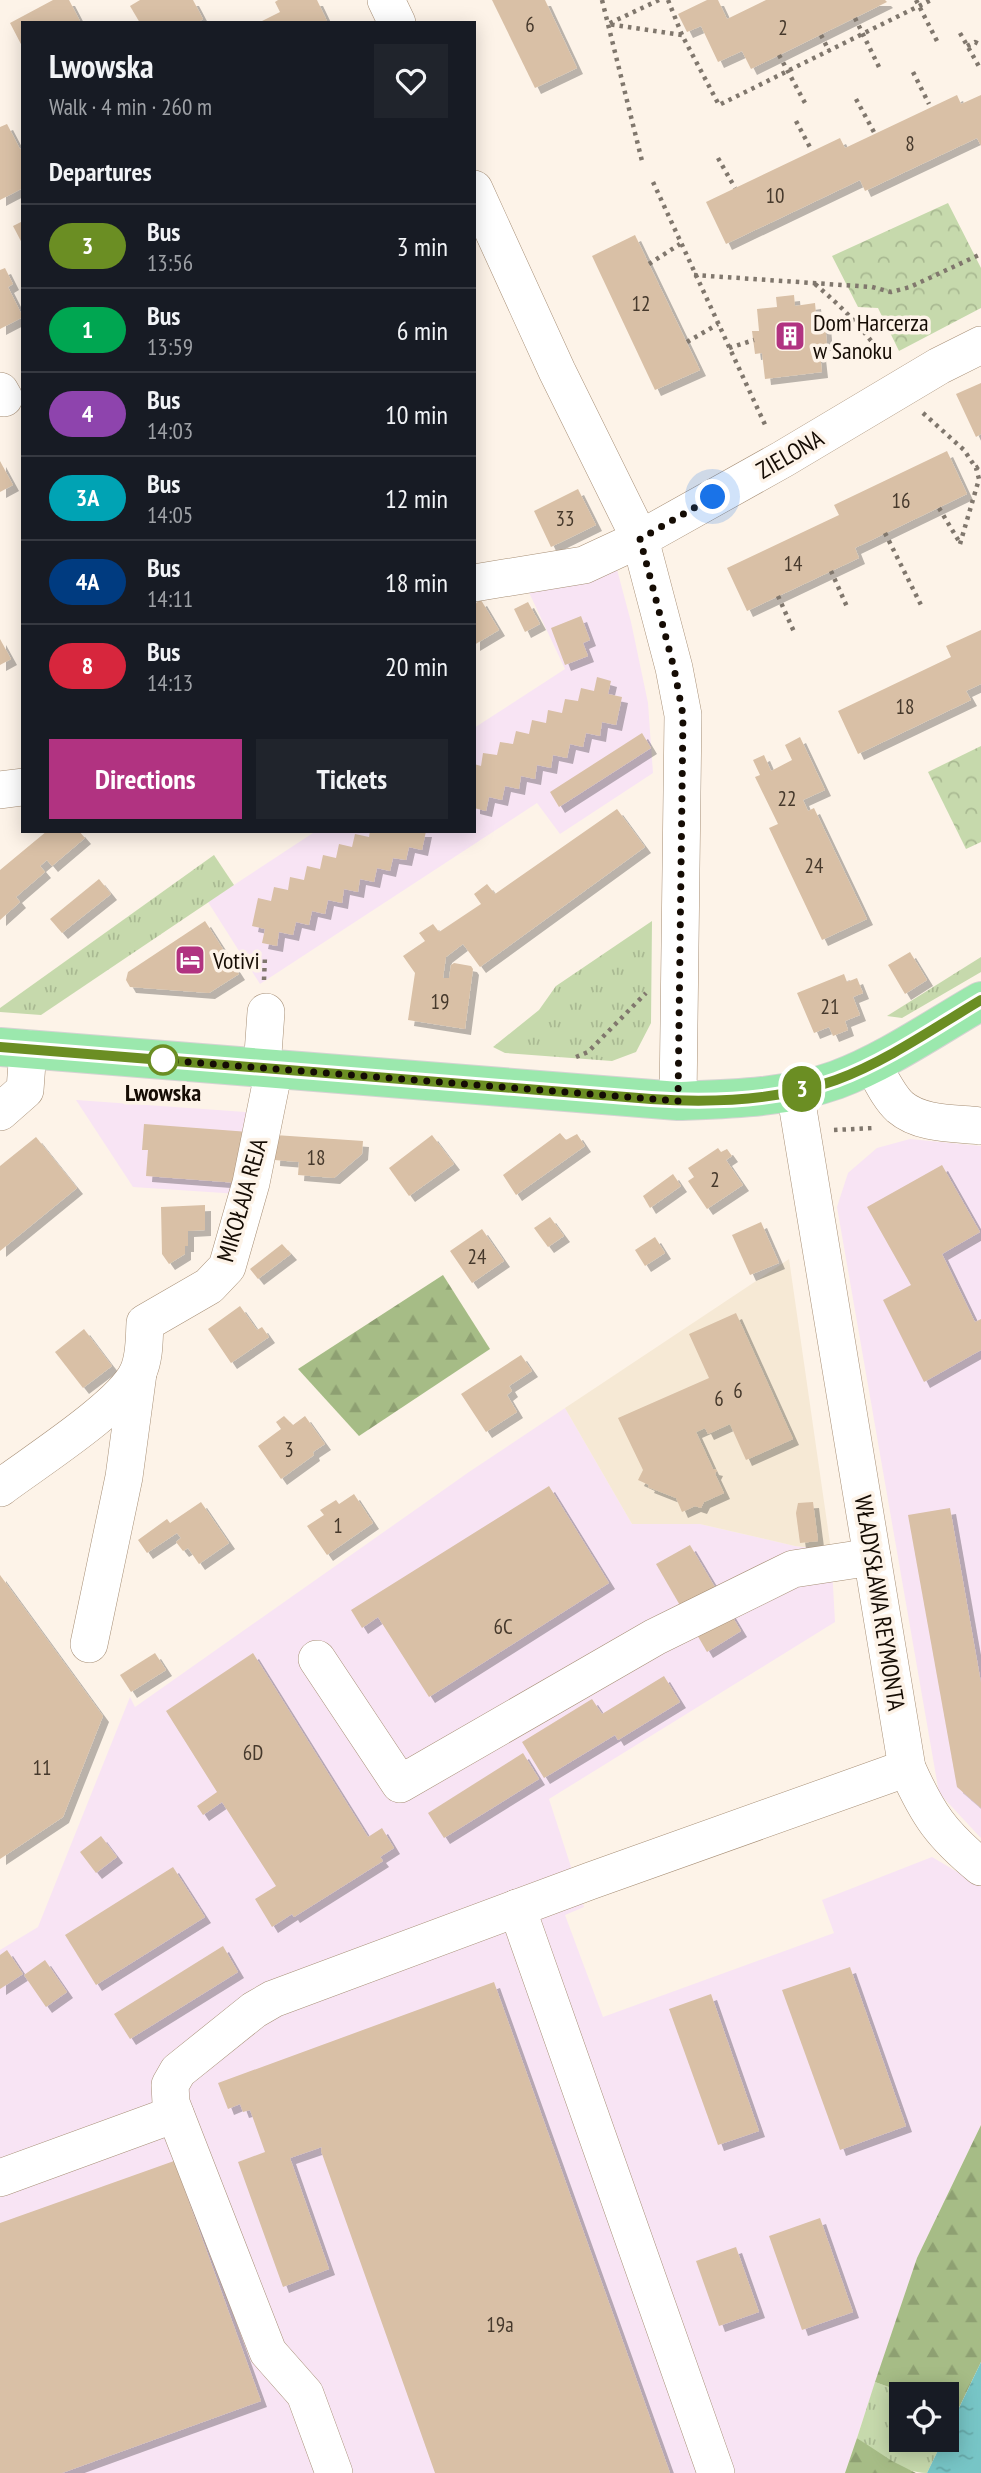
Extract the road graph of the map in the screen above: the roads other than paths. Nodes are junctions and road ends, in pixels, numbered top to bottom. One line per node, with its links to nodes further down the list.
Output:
1 (386, 0): 2 (street)
2 (396, 21)
3 (476, 193): 5 (street)
4 (981, 345): 5 (street, ZIELONA)
5 (630, 543): 6 (street, ZIELONA); 15 (street)
6 (476, 583)
7 (21, 787): 8 (street)
8 (0, 790)
9 (265, 998): 13 (street)
10 (981, 1000): 12 (main road)
11 (14, 1048): 13 (main road); 16 (street)
12 (872, 1064): 14 (main road); 17 (street)
13 (268, 1068): 15 (main road); 18 (street, MIKOŁAJA REJA)
14 (795, 1091): 15 (main road); 20 (street, WŁADYSŁAWA REYMONTA)
15 (678, 1101)
16 (0, 1112)
17 (981, 1126)
18 (138, 1373): 19 (street); 21 (street, MIKOŁAJA REJA)
19 (0, 1488)
20 (872, 1557): 22 (street); 23 (street, WŁADYSŁAWA REYMONTA)
21 (89, 1644)
22 (317, 1659)
23 (907, 1768): 24 (street, WŁADYSŁAWA REYMONTA); 25 (street)
24 (981, 1867)
25 (517, 1908): 26 (street); 29 (street)
26 (175, 2114): 27 (street); 28 (street)
27 (0, 2178)
28 (334, 2473)
29 (716, 2473)

